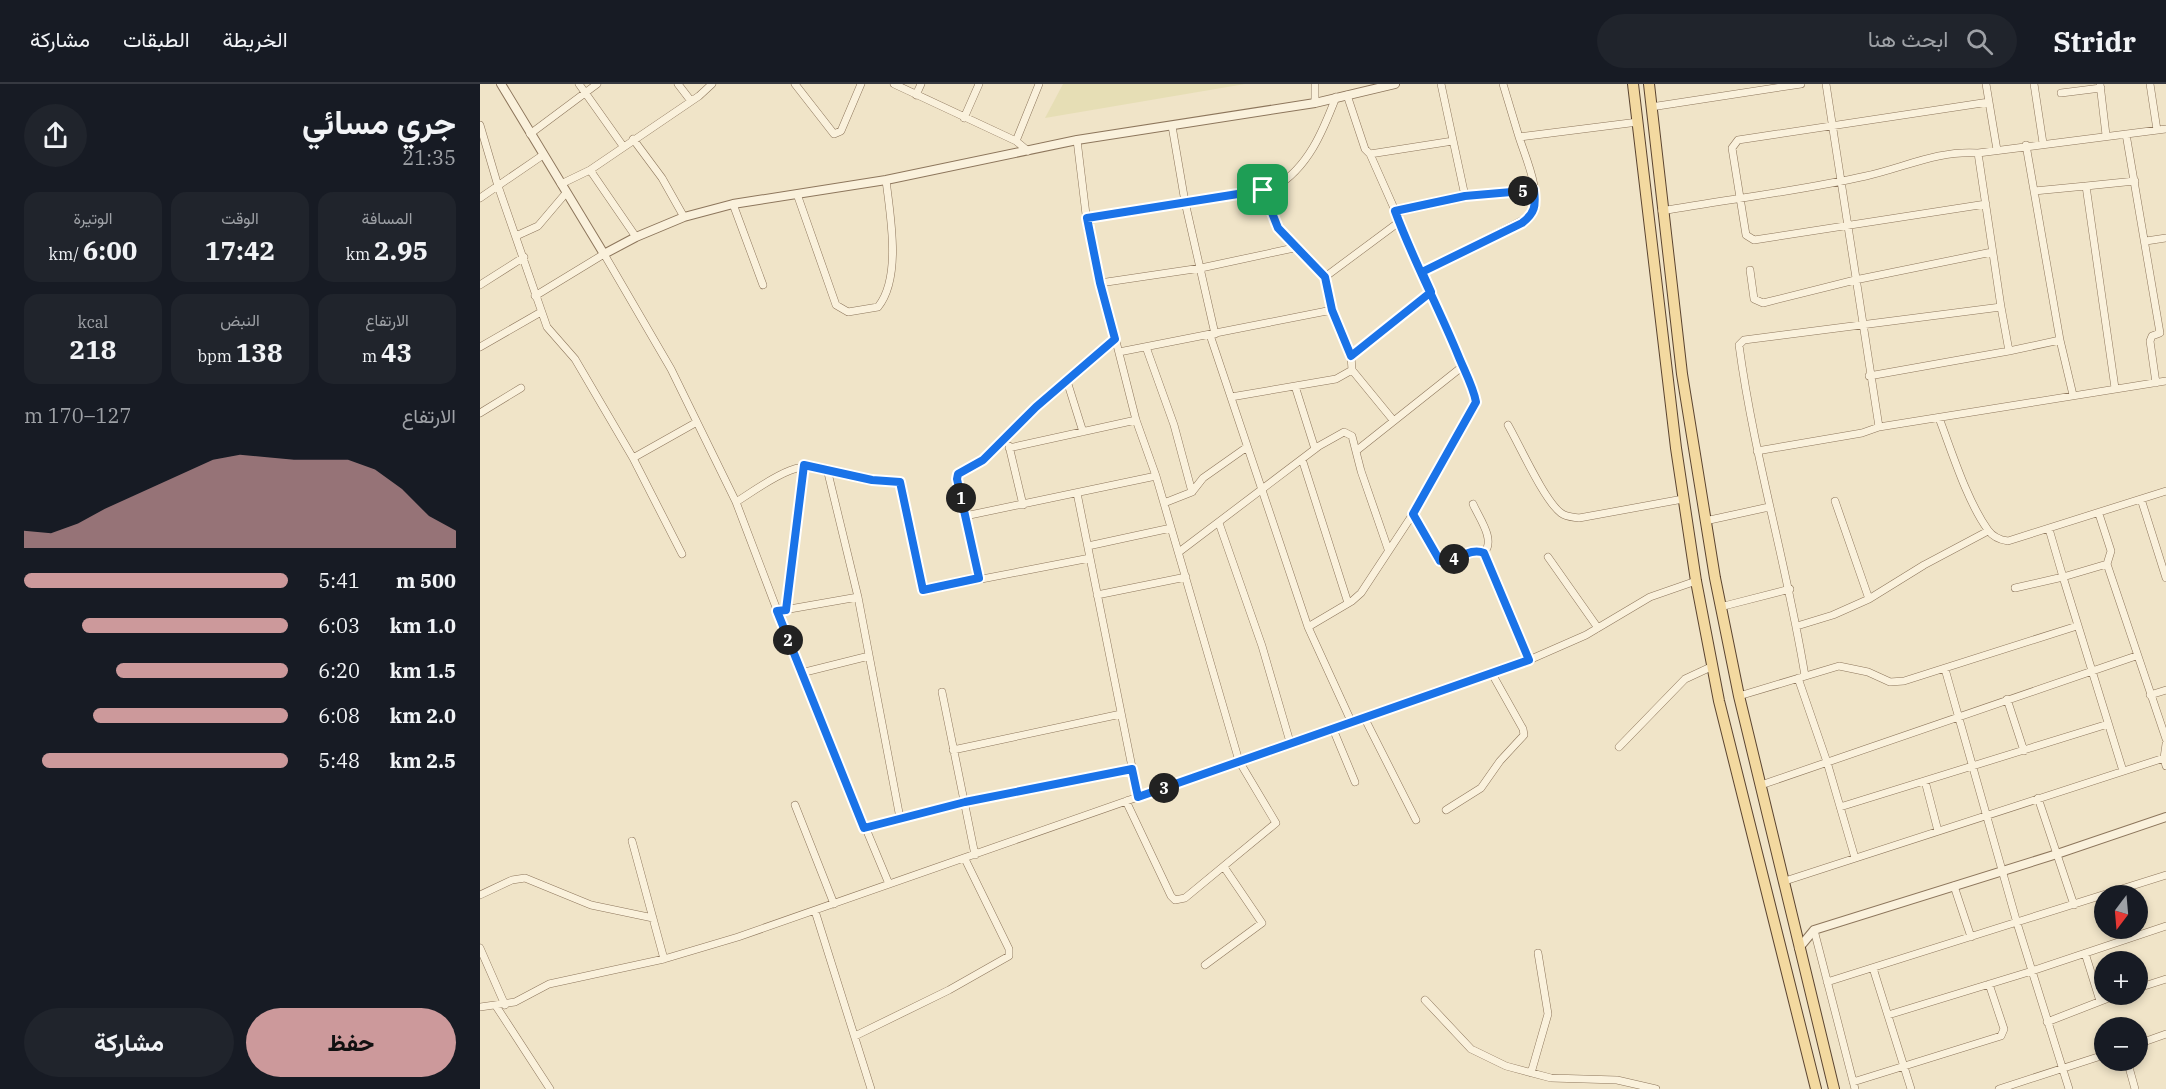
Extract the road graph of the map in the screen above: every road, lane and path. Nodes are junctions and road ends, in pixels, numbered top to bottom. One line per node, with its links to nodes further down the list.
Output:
1 (501, 84): 41 (street)
2 (579, 84): 25 (street)
3 (597, 84): 25 (street)
4 (678, 84): 30 (street)
5 (712, 84): 30 (street)
6 (795, 84): 7 (street)
7 (861, 84)
8 (894, 84): 27 (street)
9 (921, 84): 27 (street)
10 (979, 84): 34 (street)
11 (1039, 84): 47 (street)
12 (1315, 84): 32 (street)
13 (1395, 84): 24 (street)
14 (1441, 84): 48 (street)
15 (1503, 84): 44 (street)
16 (1633, 84): 35 (main road)
17 (1649, 84): 33 (main road)
18 (1801, 84): 33 (street)
19 (1826, 84): 36 (street)
20 (1986, 84): 31 (street)
21 (2034, 84): 49 (street)
22 (2150, 84): 40 (street)
23 (2100, 86): 26 (street); 43 (street)
24 (1362, 87): 28 (street)
25 (586, 93): 41 (street); 51 (street)
26 (2061, 93)
27 (916, 95): 34 (street)
28 (1347, 95): 29 (street); 55 (street)
29 (1336, 97): 32 (street); 64 (street)
30 (692, 101): 45 (street)
31 (1989, 102): 36 (street); 52 (street)
32 (1315, 103): 38 (street)
33 (1651, 107): 76 (main road)
34 (964, 118): 47 (street)
35 (1638, 122): 44 (street); 146 (main road)
36 (1832, 125): 59 (street); 70 (street)
37 (480, 126): 62 (street)
38 (1172, 126): 46 (street); 72 (street)
39 (2166, 129): 40 (street)
40 (2157, 130): 42 (street)
41 (530, 134): 56 (street)
42 (2126, 134): 43 (street); 60 (street)
43 (2106, 135): 49 (street)
44 (1519, 137): 65 (street)
45 (633, 139): 51 (street); 77 (street)
46 (1077, 140): 53 (street); 78 (street)
47 (1016, 141): 53 (street)
48 (1453, 141): 55 (street); 69 (street)
49 (2043, 143): 50 (street)
50 (2026, 145): 52 (street); 66 (street)
51 (623, 146): 57 (street)
52 (1997, 150): 54 (street)
53 (1028, 151): 58 (street)
54 (1978, 153): 59 (street); 74 (street)
55 (1370, 154): 75 (street)
56 (543, 155): 61 (street); 62 (street)
57 (590, 170): 61 (street); 82 (street)
58 (886, 180): 68 (street); 68 (street)
59 (1840, 181): 70 (street); 80 (street)
60 (2135, 181): 63 (street); 84 (street)
61 (561, 184): 67 (street)
62 (498, 186): 71 (street); 81 (street)
63 (2086, 186): 66 (street); 120 (street)
64 (1263, 190): 72 (street); 85 (street)
65 (1534, 190): 69 (street); 91 (street)
66 (2034, 191): 106 (street)
67 (566, 193): 81 (street); 87 (street)
68 (797, 194): 73 (street)
69 (1465, 196): 75 (street)
70 (1740, 197): 76 (street); 80 (street)
71 (480, 198)
72 (1185, 202): 78 (street); 89 (street)
73 (733, 204): 77 (street); 96 (street)
74 (1986, 204): 80 (street); 86 (street)
75 (1395, 211): 79 (street)
76 (1662, 211): 157 (main road)
77 (684, 217): 82 (street)
78 (1087, 218): 94 (street)
79 (1399, 222): 91 (street); 92 (street)
80 (1847, 225): 93 (street)
81 (516, 236): 88 (street)
82 (636, 237): 87 (street)
83 (2166, 238): 84 (street)
84 (2146, 241): 103 (street)
85 (1294, 248): 89 (street); 92 (street)
86 (1992, 252): 93 (street); 99 (street)
87 (604, 254): 98 (street); 127 (street)
88 (524, 257): 95 (street); 98 (street)
89 (1201, 268): 94 (street); 104 (street)
90 (1750, 270): 93 (street)
91 (1422, 272): 97 (street)
92 (1325, 277): 100 (street)
93 (1855, 280): 102 (street)
94 (1100, 283): 105 (street)
95 (480, 285)
96 (763, 285)
97 (1431, 292): 111 (street); 112 (street)
98 (535, 296): 101 (street)
99 (2001, 307): 102 (street); 109 (street)
100 (1332, 310): 104 (street); 111 (street)
101 (541, 312): 107 (street); 137 (street)
102 (1862, 325): 114 (street); 136 (street)
103 (2163, 332): 117 (street)
104 (1213, 334): 108 (street); 122 (street)
105 (1115, 339): 110 (street); 115 (street)
106 (2060, 340): 109 (street); 121 (street)
107 (480, 347)
108 (1146, 347): 110 (street); 144 (street)
109 (2009, 351): 114 (street)
110 (1119, 352): 125 (street)
111 (1351, 356): 113 (street)
112 (1463, 366): 126 (street); 154 (street)
113 (1352, 370): 118 (street); 126 (street)
114 (1869, 376): 129 (street)
115 (1067, 381): 130 (street); 131 (street)
116 (2166, 381): 117 (street)
117 (2156, 383): 120 (street)
118 (1295, 386): 122 (street); 134 (street)
119 (521, 388): 123 (street)
120 (2115, 388): 121 (street)
121 (2073, 395): 124 (street)
122 (1231, 397): 132 (street)
123 (480, 413)
124 (1939, 418): 129 (street); 161 (street)
125 (1136, 420): 130 (street); 141 (street)
126 (1393, 420): 135 (street)
127 (697, 422): 137 (street); 149 (street)
128 (1508, 425): 146 (street)
129 (1879, 427): 136 (street)
130 (1083, 432): 133 (street)
131 (1007, 435): 133 (street); 156 (street)
132 (1247, 447): 142 (street); 144 (street)
133 (1010, 448): 152 (street)
134 (1315, 450): 135 (street); 138 (street)
135 (1356, 451): 163 (street)
136 (1757, 452): 153 (street)
137 (633, 458): 166 (street)
138 (1302, 459): 142 (street); 180 (street)
139 (804, 465): 140 (street); 149 (street); 182 (street)
140 (826, 471): 172 (street); 178 (street)
141 (1156, 476): 145 (street); 150 (street)
142 (1261, 491): 158 (street); 186 (street)
143 (2166, 491): 147 (street)
144 (1192, 492): 150 (street)
145 (1077, 493): 152 (street); 162 (street)
146 (1683, 499): 174 (main road)
147 (2141, 499): 155 (street); 173 (street)
148 (1835, 501): 179 (street)
149 (736, 502): 183 (street)
150 (1164, 503): 159 (street)
151 (1473, 504): 165 (street)
152 (1023, 505): 156 (street)
153 (1768, 507): 157 (street); 176 (street)
154 (1413, 514): 163 (street); 165 (street)
155 (2099, 514): 160 (street); 169 (street)
156 (965, 516): 172 (street)
157 (1705, 521): 181 (main road)
158 (1219, 523): 164 (street); 209 (street)
159 (1172, 528): 162 (street); 164 (street)
160 (2049, 529): 161 (street); 171 (street)
161 (1988, 531): 179 (street)
162 (1088, 546): 168 (street)
163 (1388, 549): 180 (street)
164 (1179, 552): 170 (street)
165 (1484, 553): 190 (street)
166 (682, 554)
167 (1548, 557): 187 (street)
168 (1090, 558): 172 (street); 177 (street)
169 (2107, 564): 171 (street); 189 (street)
170 (1186, 577): 177 (street); 214 (street)
171 (2063, 577): 175 (street); 185 (street)
172 (979, 578)
173 (2166, 578)
174 (1696, 581): 187 (street); 191 (main road)
175 (2015, 588)
176 (1790, 589): 181 (street); 184 (street)
177 (1097, 595): 202 (street)
178 (858, 597): 182 (street); 188 (street)
179 (1869, 599): 184 (street)
180 (1348, 603): 186 (street)
181 (1720, 607): 200 (main road)
182 (786, 610): 183 (street)
183 (777, 611): 195 (street)
184 (1797, 626): 196 (street)
185 (2077, 626): 192 (street); 193 (street)
186 (1308, 627): 205 (street)
187 (1598, 628): 190 (street)
188 (869, 656): 195 (street); 232 (street)
189 (2136, 656): 193 (street); 199 (street)
190 (1529, 660): 194 (street)
191 (1713, 666): 211 (street); 290 (main road)
192 (1945, 669): 196 (street); 204 (street)
193 (2090, 671): 201 (street); 206 (street)
194 (1491, 672): 203 (street); 229 (street)
195 (801, 673): 234 (street)
196 (1802, 677): 200 (street); 215 (street)
197 (2166, 690): 199 (street)
198 (942, 692): 212 (street)
199 (2150, 695): 208 (street)
200 (1739, 696): 222 (main road)
201 (2007, 699): 204 (street); 213 (street)
202 (1121, 714): 212 (street); 218 (street)
203 (1364, 717): 205 (street); 233 (street)
204 (1959, 717): 215 (street); 217 (street)
205 (1351, 721): 207 (street)
206 (2108, 724): 213 (street); 219 (street)
207 (1333, 729): 209 (street); 221 (street)
208 (2166, 740)
209 (1290, 742): 214 (street)
210 (2166, 744): 216 (street)
211 (1618, 747)
212 (953, 750): 226 (street)
213 (2024, 751): 217 (street)
214 (1239, 761): 223 (street); 241 (street)
215 (1827, 762): 222 (street); 228 (street)
216 (2165, 762): 219 (street)
217 (1972, 767): 220 (street); 230 (street)
218 (1132, 769): 223 (street); 226 (street)
219 (2124, 771): 224 (street)
220 (1925, 781): 228 (street); 235 (street)
221 (1354, 782)
222 (1761, 785): 244 (main road)
223 (1138, 797): 225 (street)
224 (2038, 798): 230 (street); 237 (street)
225 (1126, 801): 238 (street); 241 (street)
226 (965, 802): 232 (street); 238 (street)
227 (795, 805): 248 (street)
228 (1840, 807): 239 (street)
229 (1446, 810)
230 (1986, 815): 235 (street); 242 (street)
231 (2166, 817): 237 (street)
232 (900, 818): 234 (street)
233 (1416, 820)
234 (864, 828): 245 (street)
235 (1938, 831): 239 (street)
236 (632, 840): 251 (street)
237 (2057, 854): 242 (street); 249 (street)
238 (975, 855): 240 (street)
239 (1855, 858): 244 (street)
240 (965, 859): 245 (street); 278 (street)
241 (1224, 867): 262 (street)
242 (2001, 872): 246 (street); 253 (street)
243 (2166, 875): 249 (street)
244 (1785, 881): 252 (main road)
245 (889, 884): 248 (street)
246 (1954, 886): 255 (street); 256 (street)
247 (480, 895): 251 (street)
248 (834, 904): 250 (street)
249 (2074, 905): 253 (street)
250 (815, 911): 261 (street); 278 (street)
251 (653, 918): 261 (street)
252 (1792, 922): 255 (street); 258 (main road)
253 (2017, 923): 256 (street); 264 (street)
254 (2166, 926): 260 (street)
255 (1814, 930): 258 (street); 266 (street)
256 (1971, 937): 263 (street)
257 (480, 948): 272 (street)
258 (1799, 948): 291 (main road)
259 (1538, 953): 284 (street)
260 (2085, 953): 264 (street); 267 (street)
261 (664, 959): 272 (street)
262 (1205, 965)
263 (1873, 968): 266 (street); 275 (street)
264 (2032, 971): 268 (street); 276 (street)
265 (2166, 979): 269 (street)
266 (1827, 982): 285 (street)
267 (2094, 982)
268 (1989, 984): 275 (street); 281 (street)
269 (2148, 985)
270 (1425, 1000): 284 (street)
271 (2094, 1003): 276 (street)
272 (505, 1005): 273 (street)
273 (495, 1006): 274 (street); 287 (street)
274 (480, 1007)
275 (1888, 1015): 281 (street)
276 (2047, 1022): 282 (street)
277 (2166, 1034): 279 (street)
278 (855, 1036): 288 (street)
279 (2148, 1040)
280 (2094, 1057): 282 (street)
281 (1904, 1066): 285 (street); 292 (street)
282 (2063, 1068): 286 (street); 294 (street)
283 (2130, 1071): 295 (street)
284 (1531, 1073): 289 (street)
285 (1854, 1086)
286 (2021, 1086): 293 (street)
287 (550, 1089)
288 (871, 1089)
289 (1656, 1089)
290 (1816, 1089)
291 (1834, 1089)
292 (1911, 1089)
293 (2000, 1089)
294 (2069, 1089)
295 (2135, 1089)

